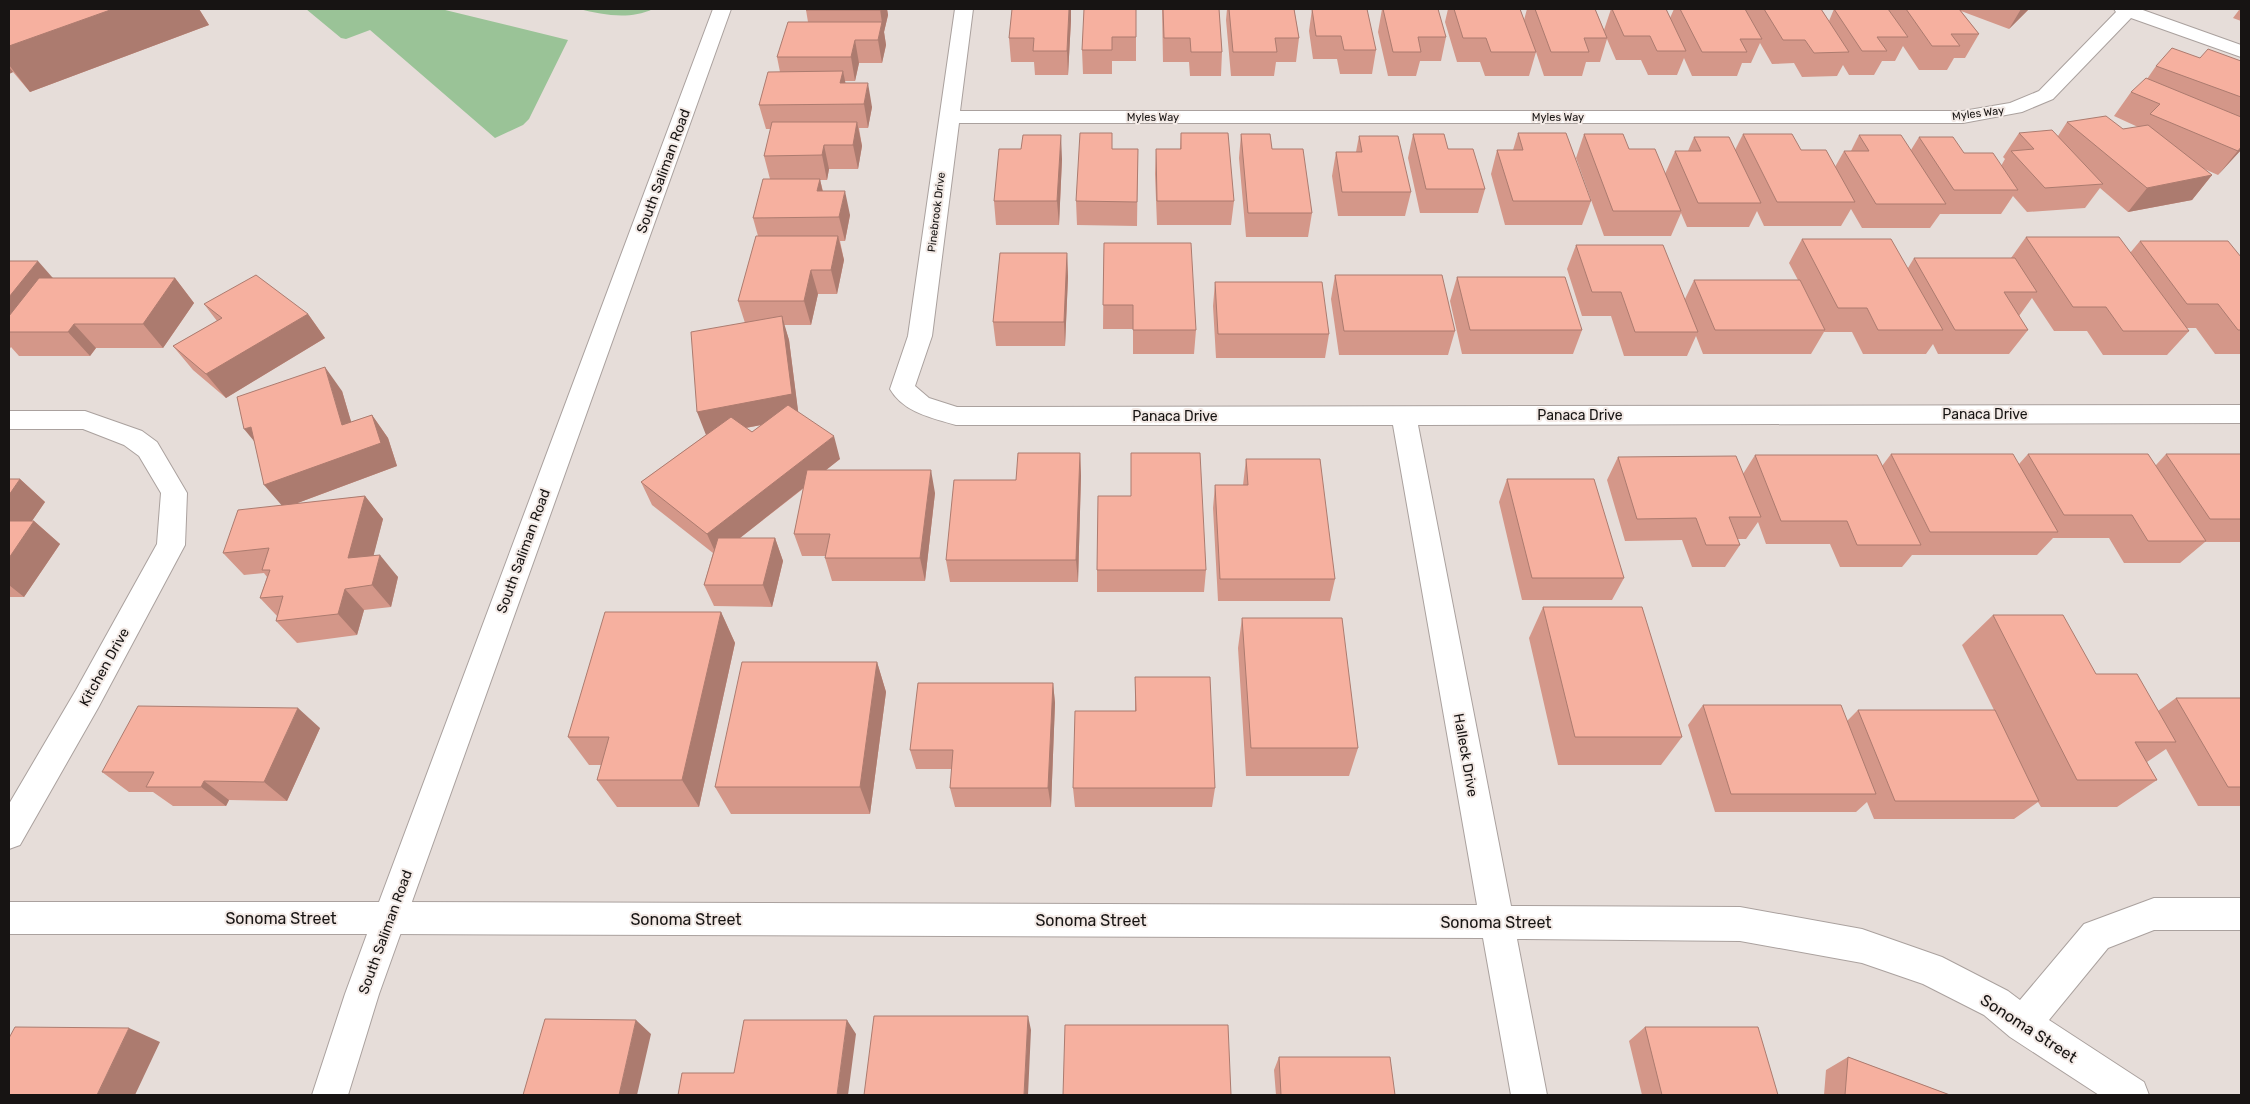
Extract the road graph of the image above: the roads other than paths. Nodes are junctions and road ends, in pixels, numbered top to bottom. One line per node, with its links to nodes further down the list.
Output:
1 (722, 9): 13 (street, South Saliman Road)
2 (964, 9): 5 (street, Pinebrook Drive)
3 (2126, 10): 4 (street); 5 (street, Myles Way)
4 (2241, 51)
5 (948, 117): 6 (street, Pinebrook Drive)
6 (920, 404): 8 (street, Panaca Drive)
7 (2241, 414): 8 (street, Panaca Drive)
8 (1404, 415): 14 (street, Halleck Drive)
9 (9, 420): 10 (street, Kitchen Drive)
10 (9, 834)
11 (2241, 914): 15 (street)
12 (9, 918): 13 (street, Sonoma Street)
13 (390, 918): 14 (street, Sonoma Street); 16 (street, South Saliman Road)
14 (1497, 922): 15 (street, Sonoma Street); 17 (street, Halleck Drive)
15 (2023, 1024): 18 (street, Sonoma Street)
16 (330, 1095)
17 (1529, 1095)
18 (2131, 1095)

